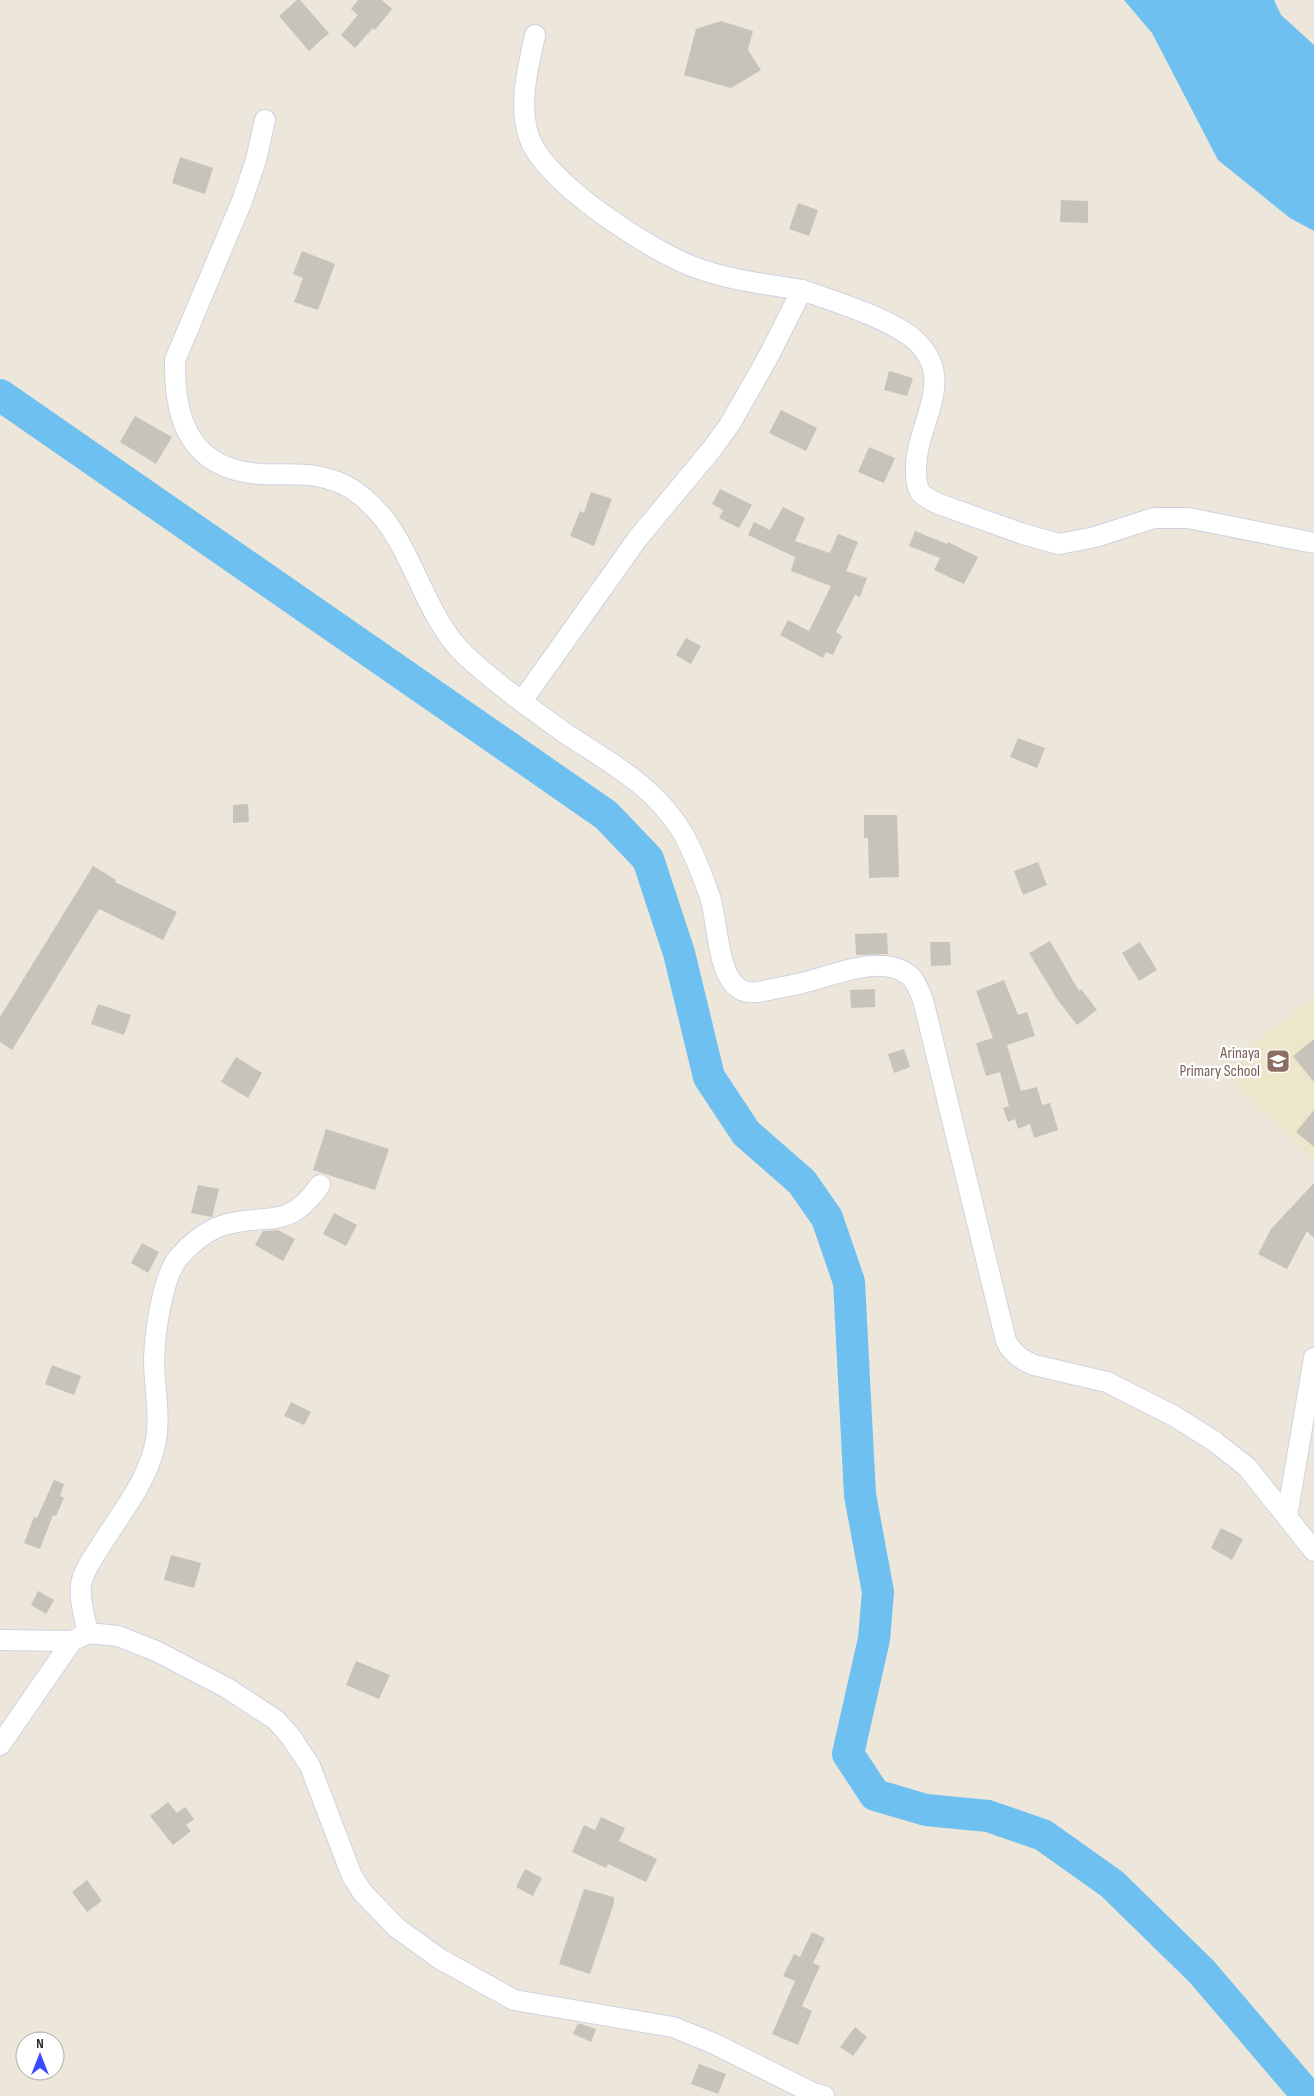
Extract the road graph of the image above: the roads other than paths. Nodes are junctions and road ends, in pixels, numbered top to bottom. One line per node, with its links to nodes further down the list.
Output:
1 (535, 35): 3 (street)
2 (265, 120): 5 (street)
3 (802, 290): 4 (street); 5 (street)
4 (1314, 543)
5 (522, 701): 8 (street)
6 (320, 1185): 10 (street)
7 (1314, 1358): 8 (street)
8 (1287, 1516): 9 (street)
9 (1314, 1551)
10 (80, 1637): 11 (street); 12 (street); 13 (street)
11 (0, 1640)
12 (0, 1745)
13 (816, 2095)

